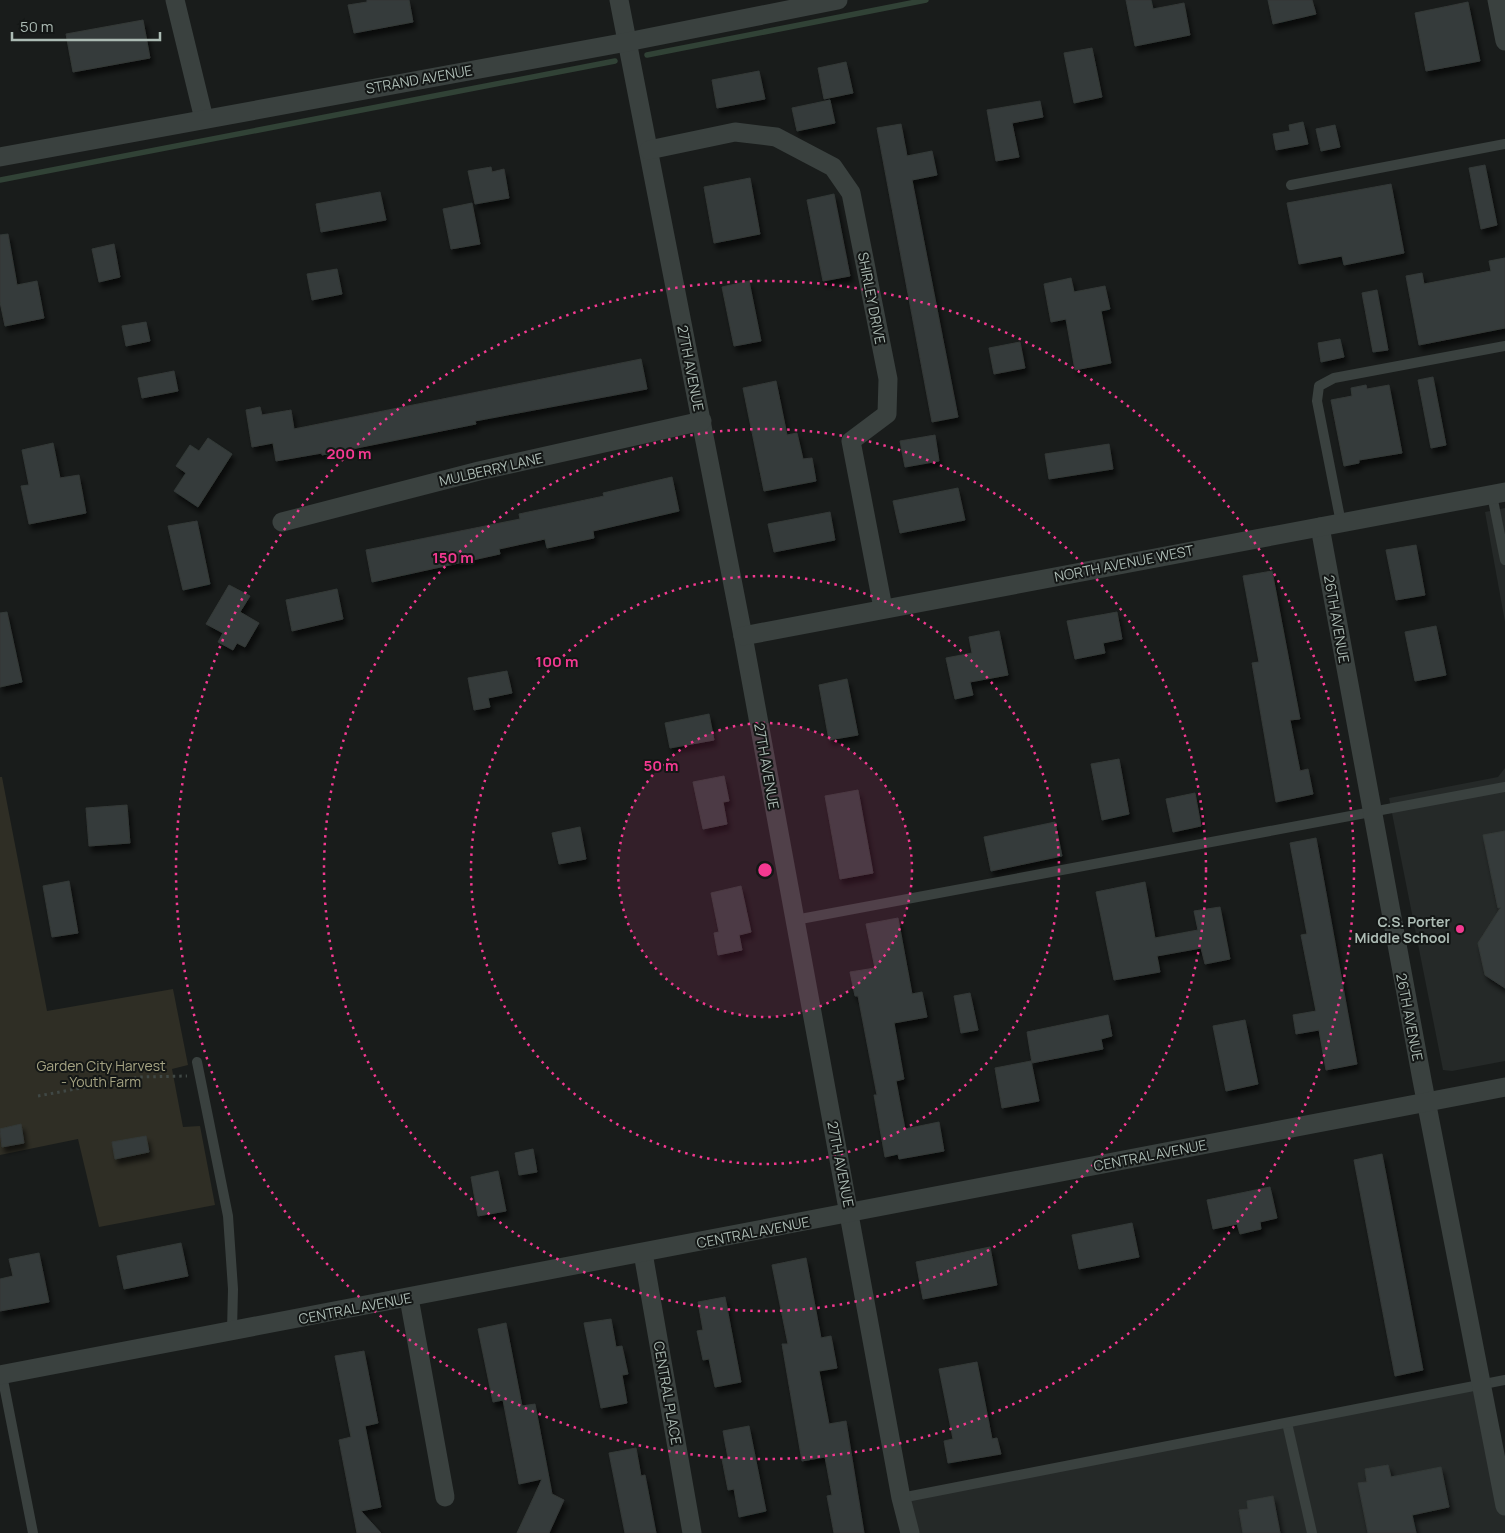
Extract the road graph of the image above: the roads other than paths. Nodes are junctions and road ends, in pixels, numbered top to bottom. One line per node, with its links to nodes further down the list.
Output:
1 (175, 0): 7 (street)
2 (619, 0): 6 (street, 27TH AVENUE)
3 (838, 0): 6 (street, STRAND AVENUE)
4 (1497, 0): 5 (street)
5 (1505, 41)
6 (627, 42): 7 (street, STRAND AVENUE); 9 (street, 27TH AVENUE)
7 (204, 118): 10 (street, STRAND AVENUE)
8 (1505, 144): 11 (lane)
9 (649, 150): 13 (street, 27TH AVENUE); 19 (street, SHIRLEY DRIVE)
10 (0, 157)
11 (1291, 185)
12 (1505, 346): 16 (lane)
13 (702, 421): 15 (street, MULBERRY LANE); 20 (street, 27TH AVENUE)
14 (1499, 493): 16 (street, NORTH AVENUE WEST); 18 (lane)
15 (282, 522)
16 (1341, 523): 17 (street, NORTH AVENUE WEST)
17 (1320, 527): 19 (street, NORTH AVENUE WEST); 22 (street, 26TH AVENUE)
18 (1505, 560)
19 (883, 608): 20 (street, NORTH AVENUE WEST)
20 (743, 636): 23 (street, 27TH AVENUE)
21 (1505, 787): 22 (lane)
22 (1372, 811): 23 (lane); 26 (street, 26TH AVENUE)
23 (795, 920): 27 (street, 27TH AVENUE)
24 (197, 1062): 30 (lane)
25 (1505, 1087): 26 (street, CENTRAL AVENUE)
26 (1426, 1102): 27 (street, CENTRAL AVENUE); 33 (street, 26TH AVENUE)
27 (850, 1213): 28 (street, CENTRAL AVENUE); 36 (street, 27TH AVENUE)
28 (643, 1253): 29 (street, CENTRAL AVENUE); 39 (street, CENTRAL PLACE)
29 (409, 1298): 30 (street, CENTRAL AVENUE); 35 (street)
30 (232, 1331): 31 (street, CENTRAL AVENUE)
31 (1, 1375): 38 (lane)
32 (1505, 1380): 33 (lane)
33 (1482, 1385): 34 (lane); 37 (street, 26TH AVENUE)
34 (1287, 1423): 36 (lane); 41 (lane)
35 (445, 1497)
36 (901, 1498): 40 (street, 27TH AVENUE)
37 (1505, 1506)
38 (33, 1533)
39 (692, 1533)
40 (910, 1533)
41 (1312, 1533)

